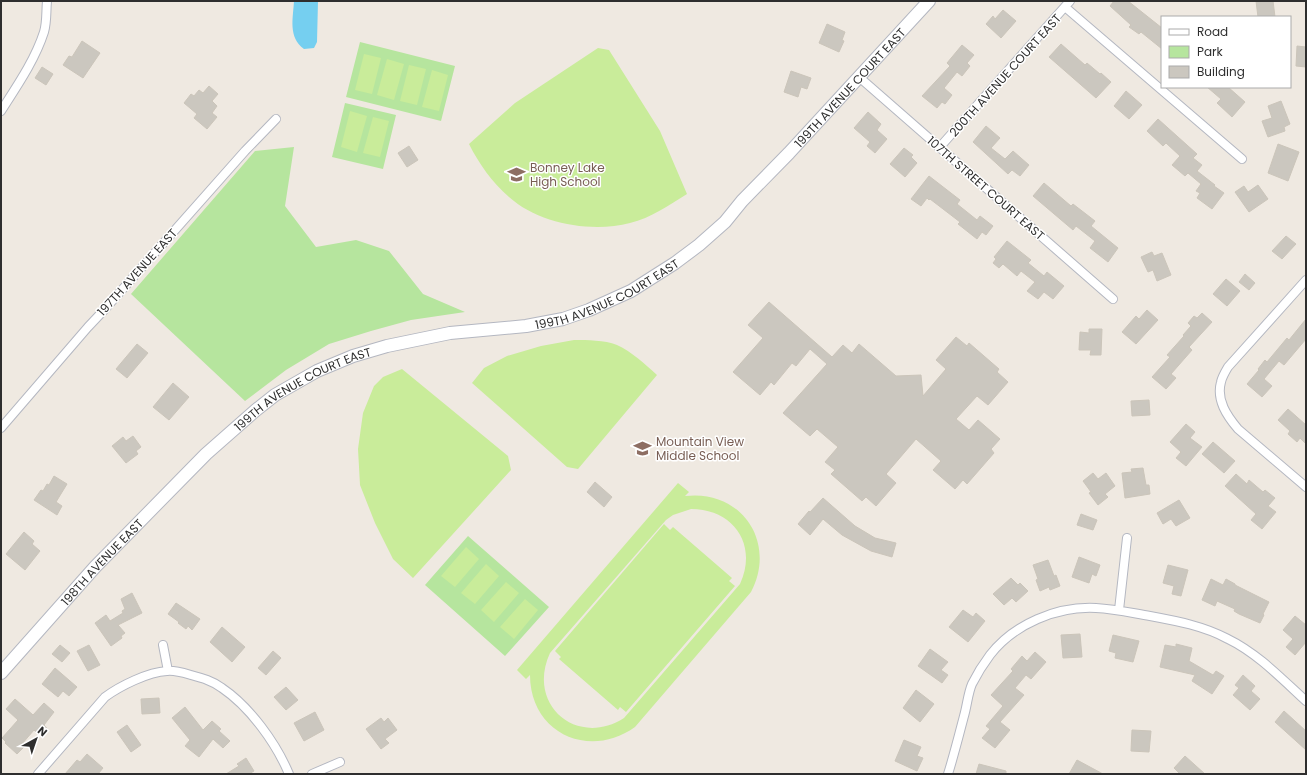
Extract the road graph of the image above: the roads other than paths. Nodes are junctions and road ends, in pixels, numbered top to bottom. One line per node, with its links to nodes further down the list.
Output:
1 (47, 1): 7 (street)
2 (929, 1): 4 (main road, 199TH AVENUE COURT EAST)
3 (1068, 4): 5 (street); 9 (street, 200TH AVENUE COURT EAST)
4 (859, 77): 9 (street, 107TH STREET COURT EAST); 14 (main road, 199TH AVENUE COURT EAST)
5 (1161, 87)
6 (1162, 88): 10 (street)
7 (1, 111)
8 (276, 119): 13 (street, 197TH AVENUE EAST)
9 (939, 148): 12 (street, 107TH STREET COURT EAST)
10 (1242, 159)
11 (1306, 280): 15 (street)
12 (1113, 299)
13 (1, 428)
14 (206, 454): 20 (main road, 198TH AVENUE EAST)
15 (1306, 487)
16 (1127, 538): 17 (street)
17 (1119, 610): 21 (street); 26 (street)
18 (163, 645): 19 (street)
19 (168, 670): 23 (street); 24 (street)
20 (1, 673)
21 (1306, 700)
22 (340, 762): 25 (street)
23 (38, 774)
24 (289, 774)
25 (312, 774)
26 (948, 774)

